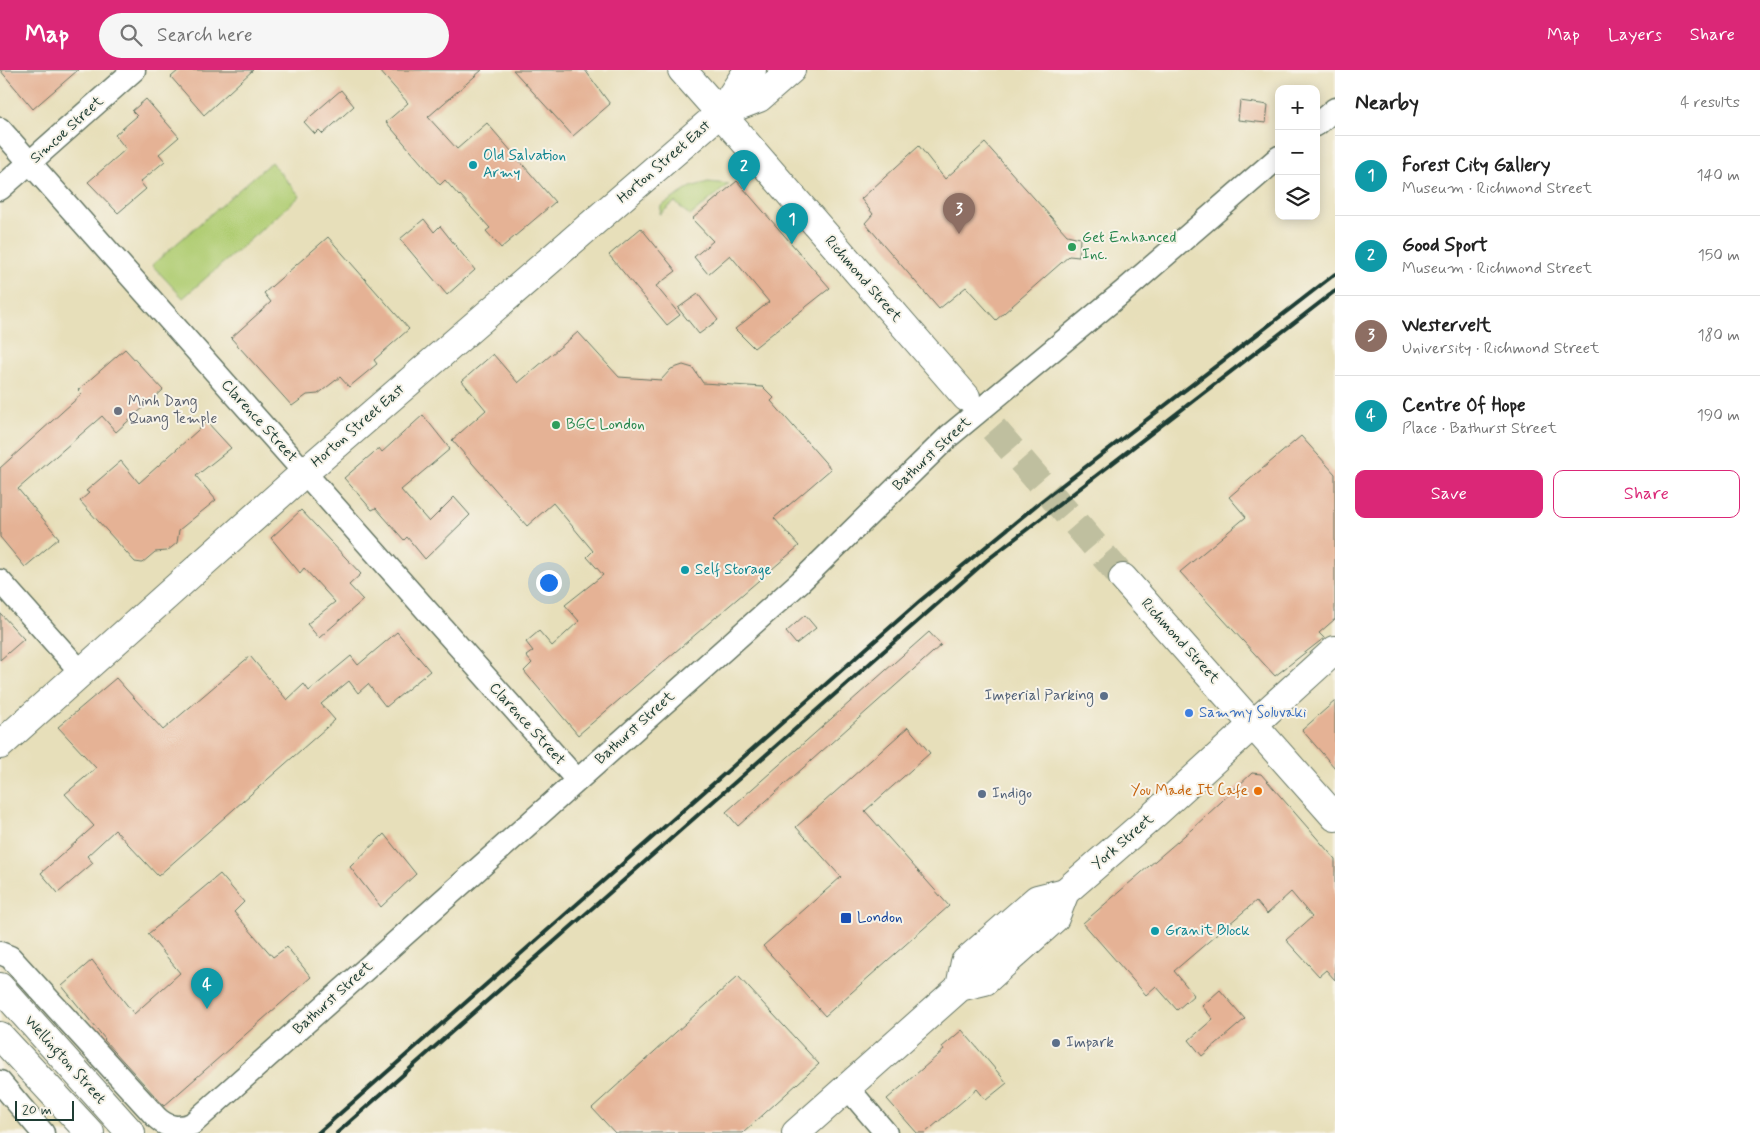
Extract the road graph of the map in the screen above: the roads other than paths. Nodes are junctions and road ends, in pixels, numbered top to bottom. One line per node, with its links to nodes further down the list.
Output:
1 (134, 70): 10 (street, Simcoe Street)
2 (682, 70): 6 (main road, Richmond Street)
3 (752, 70): 6 (main road, Horton Street East)
4 (791, 70): 6 (main road, Horton Street East)
5 (1335, 109): 7 (street)
6 (720, 113): 12 (main road, Richmond Street); 13 (main road, Horton Street East)
7 (1320, 122)
8 (0, 129): 10 (street, Clarence Street)
9 (1275, 160): 20 (street, Bathurst Street)
10 (30, 163): 11 (street, Simcoe Street); 13 (street, Clarence Street)
11 (0, 189)
12 (966, 397)
13 (304, 472): 17 (main road, Horton Street East); 20 (street, Clarence Street)
14 (1123, 578): 18 (main road, Richmond Street)
15 (0, 581): 17 (street)
16 (1335, 650): 18 (main road, York Street)
17 (81, 672): 19 (main road, Horton Street East)
18 (1252, 724): 21 (main road, Richmond Street); 26 (main road, York Street)
19 (0, 745)
20 (577, 780): 22 (street, Bathurst Street)
21 (1335, 817)
22 (0, 953)
23 (0, 987): 29 (main road, Wellington Street)
24 (0, 1036): 28 (main road, Wellington Street)
25 (0, 1082): 27 (street)
26 (847, 1087): 30 (main road, York Street); 31 (street)
27 (43, 1133)
28 (90, 1133)
29 (131, 1133)
30 (796, 1133)
31 (886, 1133)

